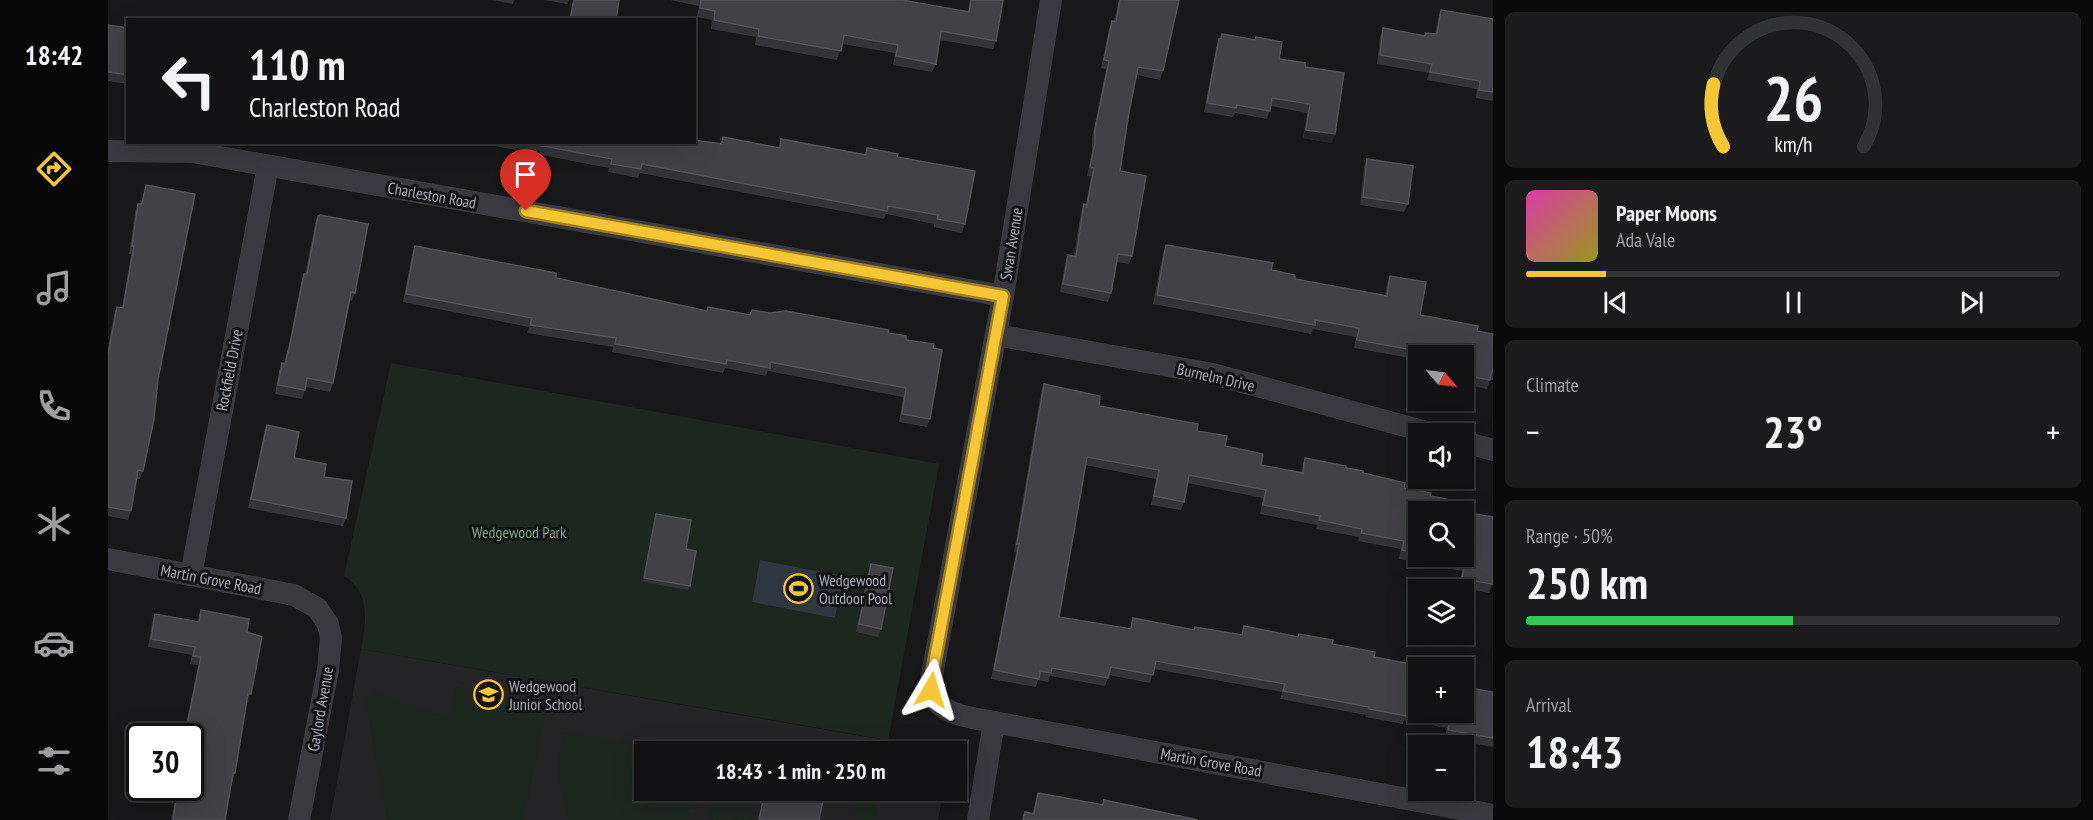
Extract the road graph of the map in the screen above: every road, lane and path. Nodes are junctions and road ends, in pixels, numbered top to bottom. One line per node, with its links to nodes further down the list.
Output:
1 (1051, 0): 4 (street, Swan Avenue)
2 (108, 151): 3 (street, Charleston Road)
3 (268, 166): 4 (street, Charleston Road); 10 (street, Rockfield Drive)
4 (1003, 296): 5 (street, Swan Avenue)
5 (996, 335): 6 (street, Burnelm Drive); 12 (street, Swan Avenue)
6 (1408, 427)
7 (1474, 445): 8 (street)
8 (1493, 450)
9 (108, 559): 10 (street, Martin Grove Road)
10 (190, 575): 11 (street, Martin Grove Road)
11 (312, 604): 15 (street, Gaylord Avenue)
12 (935, 698): 13 (street, Martin Grove Road)
13 (994, 722): 14 (street, Martin Grove Road); 16 (street)
14 (1493, 814)
15 (299, 820)
16 (978, 820)

